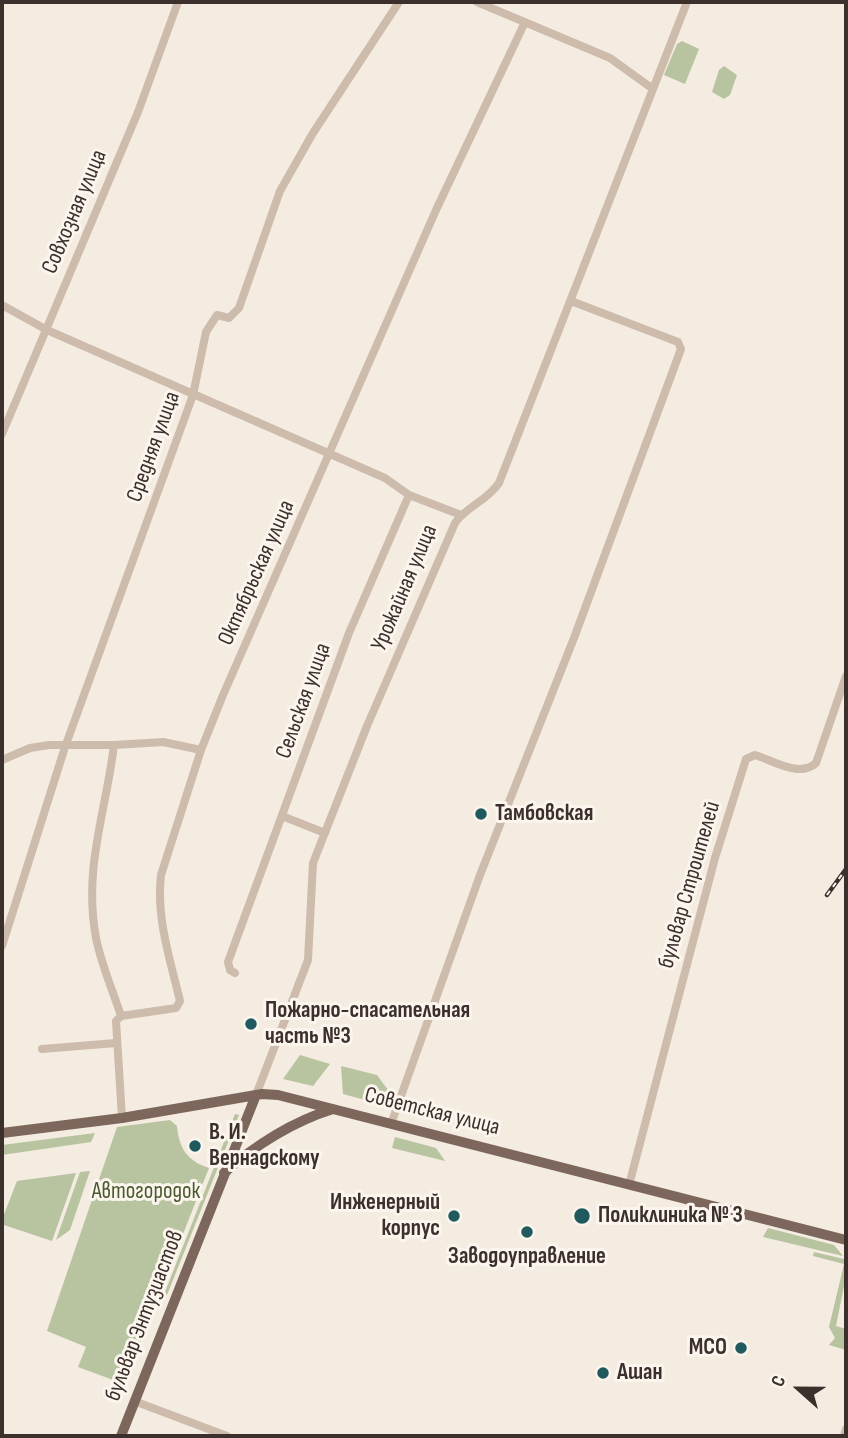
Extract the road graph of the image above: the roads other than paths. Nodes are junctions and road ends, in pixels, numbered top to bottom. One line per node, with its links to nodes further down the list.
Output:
1 (178, 2): 9 (street, Совхозная улица)
2 (399, 2): 10 (street, Средняя улица)
3 (477, 2): 5 (street)
4 (687, 2): 6 (street, Урожайная улица)
5 (525, 22): 6 (street); 12 (street, Октябрьская улица)
6 (653, 89): 7 (street, Урожайная улица)
7 (571, 301): 14 (street, Урожайная улица); 31 (street)
8 (2, 306): 9 (street)
9 (47, 330): 10 (street); 11 (street, Совхозная улица)
10 (193, 395): 12 (street); 17 (street, Средняя улица)
11 (2, 434)
12 (330, 456): 13 (street); 18 (street, Октябрьская улица)
13 (409, 495): 14 (street); 20 (street, Сельская улица)
14 (461, 515): 21 (street, Урожайная улица)
15 (846, 676): 34 (street, бульвар Строителей)
16 (114, 745): 17 (street); 18 (street); 25 (street)
17 (65, 747): 19 (street); 22 (street, Средняя улица)
18 (201, 750): 25 (street, Октябрьская улица)
19 (2, 760)
20 (282, 816): 21 (street); 24 (street, Сельская улица)
21 (325, 833): 28 (street, Урожайная улица)
22 (5, 924): 23 (street, Средняя улица)
23 (2, 946)
24 (235, 973)
25 (121, 1016): 26 (street)
26 (116, 1043): 27 (street); 30 (street)
27 (42, 1049)
28 (256, 1095): 29 (main road, Советская улица); 30 (main road, Советская улица); 33 (main road, бульвар Энтузиастов)
29 (334, 1109): 31 (main road, Советская улица); 33 (main road)
30 (122, 1118): 32 (main road, Советская улица)
31 (391, 1124): 34 (main road, Советская улица)
32 (2, 1133)
33 (222, 1175): 36 (main road, бульвар Энтузиастов)
34 (629, 1185): 35 (main road, Советская улица)
35 (846, 1240)
36 (134, 1401): 38 (main road, бульвар Энтузиастов); 39 (street)
37 (846, 1429): 40 (street)
38 (121, 1436)
39 (227, 1436)
40 (844, 1436)

